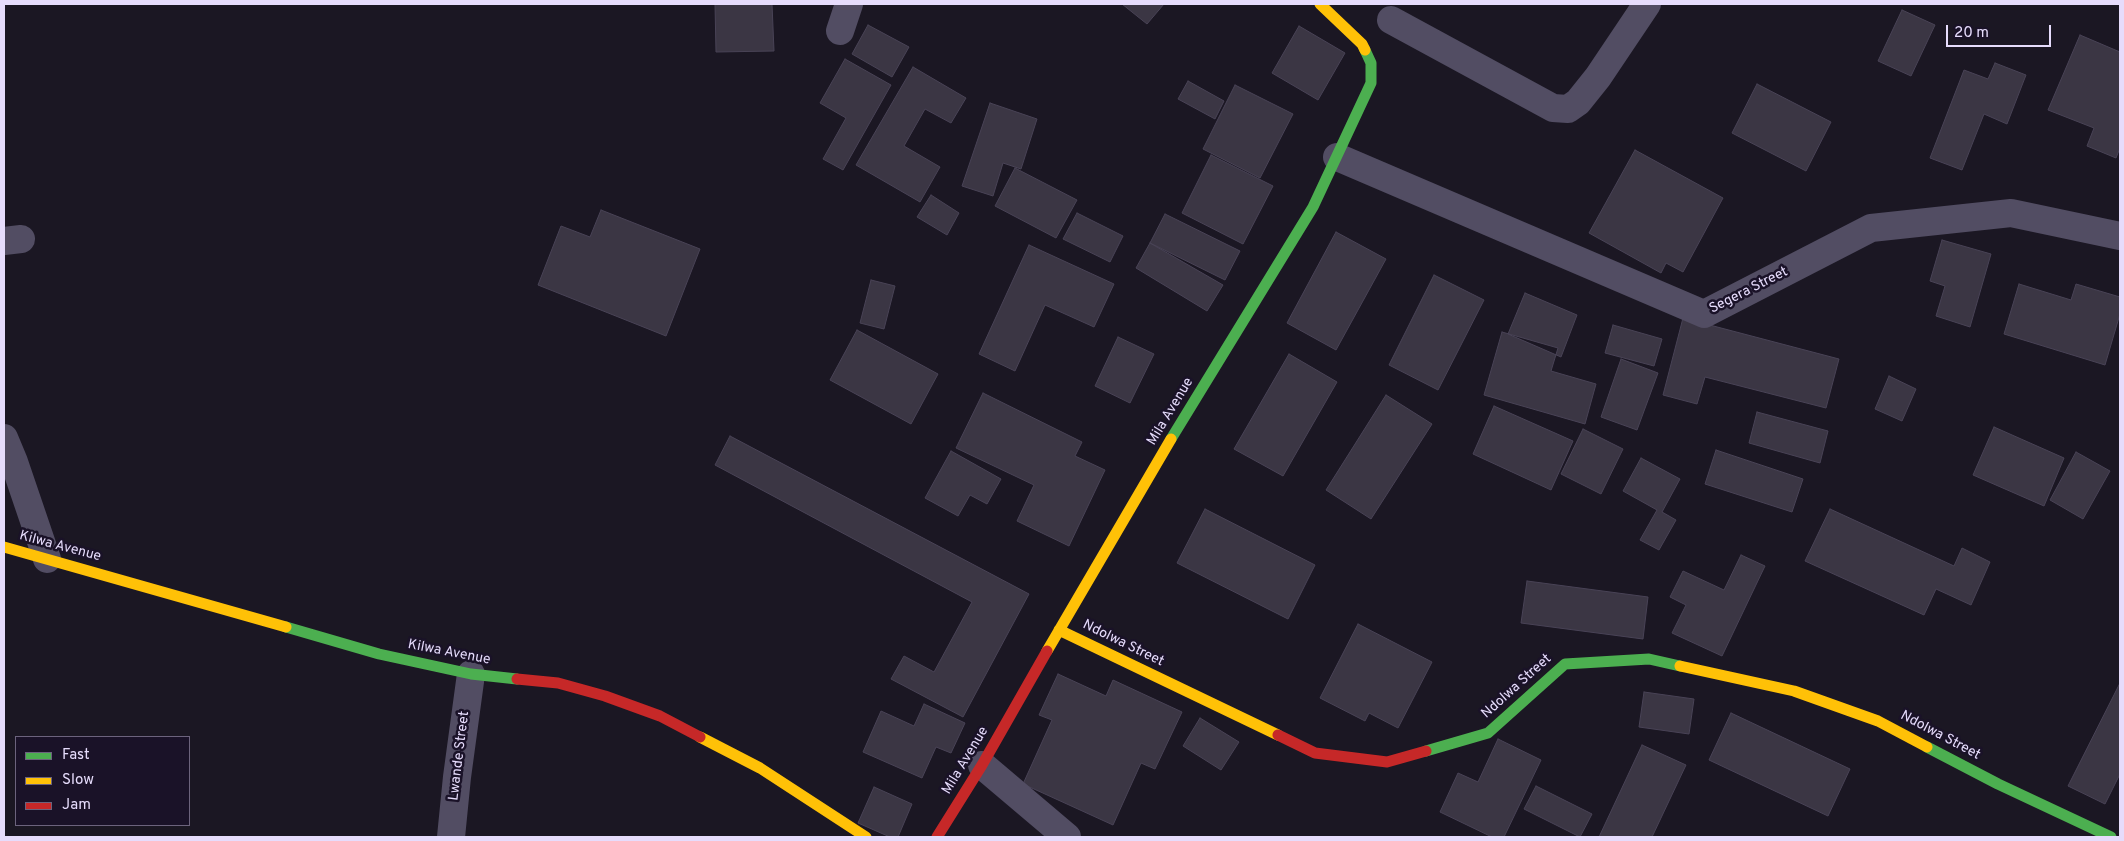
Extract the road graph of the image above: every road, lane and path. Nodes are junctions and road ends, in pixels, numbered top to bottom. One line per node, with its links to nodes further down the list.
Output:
1 (849, 4): 5 (street)
2 (1320, 4): 6 (street, Mila Avenue)
3 (1647, 4): 4 (street)
4 (1395, 12): 6 (street)
5 (840, 31)
6 (1362, 44): 7 (street, Mila Avenue)
7 (1337, 157): 8 (street, Segera Street); 12 (street, Mila Avenue)
8 (2120, 236)
9 (4, 438): 11 (street)
10 (4, 547): 11 (street, Kilwa Avenue)
11 (47, 559): 13 (street, Kilwa Avenue)
12 (1059, 630): 14 (street, Mila Avenue); 19 (street, Ndolwa Street)
13 (471, 674): 15 (street, Lwande Street); 16 (street, Kilwa Avenue)
14 (982, 766): 17 (street, Mila Avenue); 18 (street)
15 (451, 837)
16 (866, 837)
17 (937, 837)
18 (1068, 837)
19 (2111, 837)

